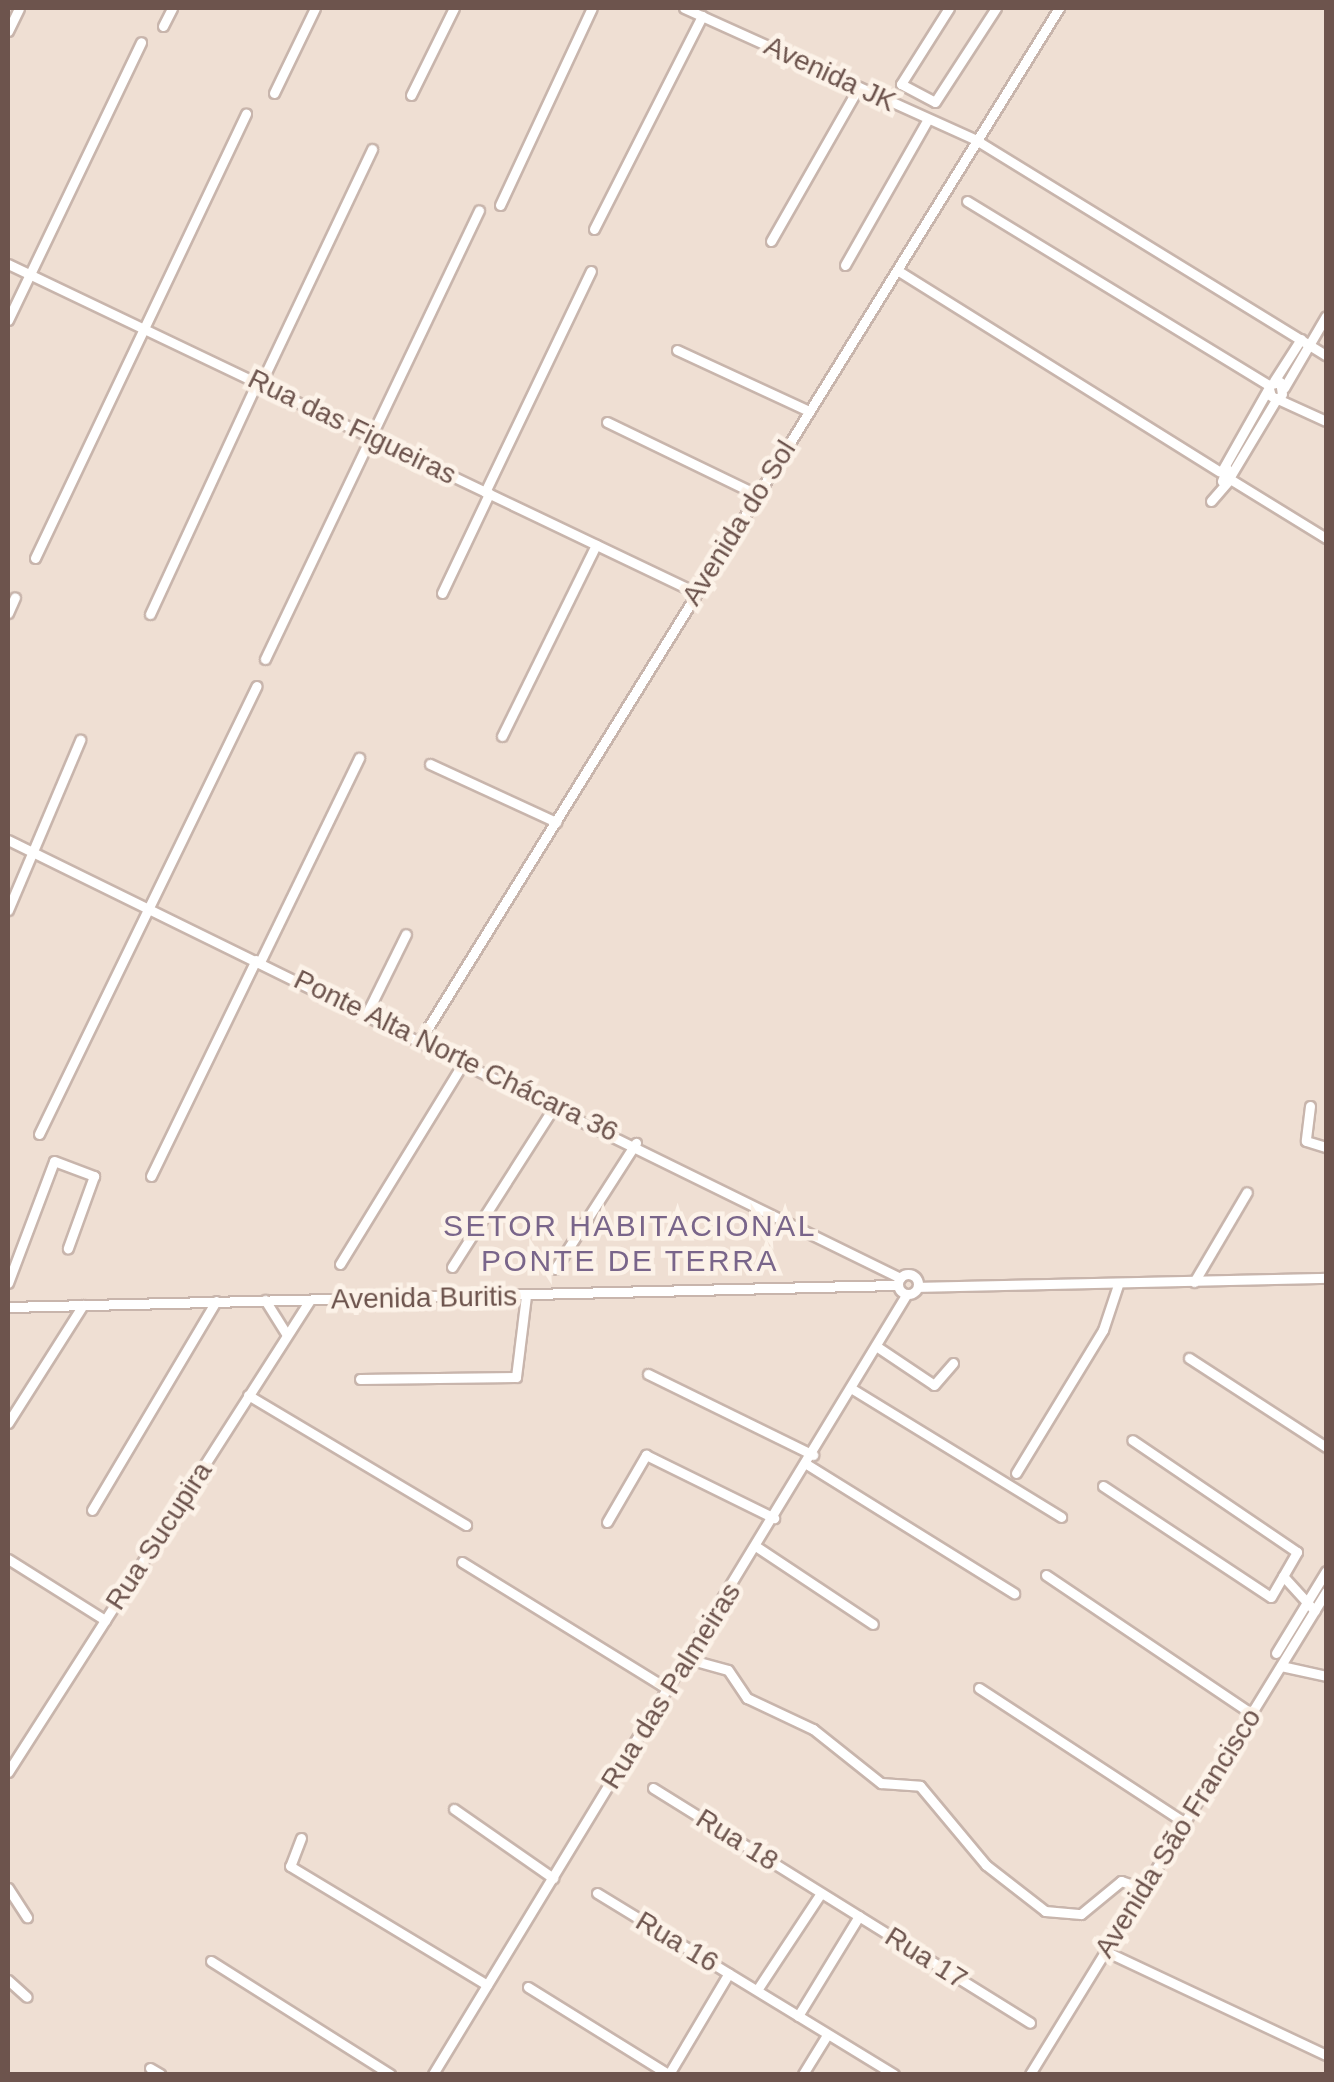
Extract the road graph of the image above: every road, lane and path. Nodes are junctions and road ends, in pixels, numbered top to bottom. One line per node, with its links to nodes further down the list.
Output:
1 (18, 8): 12 (street)
2 (172, 8): 11 (street)
3 (315, 8): 15 (street)
4 (454, 8): 16 (street)
5 (592, 8): 24 (street)
6 (684, 8): 10 (street, Avenida JK)
7 (949, 8): 17 (street)
8 (996, 8): 17 (street)
9 (1059, 8): 21 (street, Avenida do Sol)
10 (702, 16): 14 (street, Avenida JK); 26 (street)
11 (163, 26)
12 (8, 31)
13 (140, 42): 32 (street)
14 (859, 87): 18 (street, Avenida JK); 27 (street)
15 (274, 93)
16 (411, 94)
17 (919, 95): 18 (street)
18 (910, 110): 20 (street, Avenida JK)
19 (246, 112): 35 (street)
20 (928, 119): 21 (street, Avenida JK); 29 (street)
21 (976, 140): 30 (street, Avenida do Sol); 36 (street, Avenida JK)
22 (372, 149): 40 (street)
23 (967, 201): 41 (street)
24 (500, 204)
25 (479, 210): 46 (street)
26 (594, 229)
27 (771, 241)
28 (8, 264): 32 (street, Rua das Figueiras)
29 (845, 265)
30 (897, 270): 43 (street, Avenida do Sol); 47 (street)
31 (591, 272): 48 (street)
32 (28, 274): 34 (street); 35 (street, Rua das Figueiras)
33 (1326, 316): 36 (street)
34 (8, 320)
35 (145, 328): 40 (street, Rua das Figueiras); 53 (street)
36 (1305, 342): 38 (street, Avenida JK); 39 (street)
37 (677, 350): 43 (street)
38 (1326, 355)
39 (1291, 364): 41 (street); 42 (street)
40 (259, 382): 46 (street, Rua das Figueiras); 58 (street)
41 (1270, 386): 42 (street); 42 (street); 47 (street)
42 (1281, 393): 44 (street); 47 (street)
43 (809, 411): 49 (street, Avenida do Sol)
44 (1326, 421)
45 (607, 422): 49 (street)
46 (372, 438): 48 (street, Rua das Figueiras); 59 (street)
47 (1225, 475): 50 (street); 51 (street)
48 (487, 493): 52 (street, Rua das Figueiras); 55 (street)
49 (758, 495): 54 (street, Avenida do Sol)
50 (1211, 501)
51 (1326, 538)
52 (596, 545): 54 (street, Rua das Figueiras); 61 (street)
53 (35, 558)
54 (695, 592): 65 (street, Avenida do Sol)
55 (442, 594)
56 (15, 596): 57 (street)
57 (8, 613)
58 (150, 614)
59 (265, 659)
60 (257, 686): 68 (street)
61 (502, 736)
62 (80, 740): 67 (street)
63 (359, 758): 71 (street)
64 (430, 764): 65 (street)
65 (556, 822): 73 (street, Avenida do Sol)
66 (8, 840): 67 (street, Ponte Alta Norte Chácara 36)
67 (34, 853): 68 (street, Ponte Alta Norte Chácara 36); 69 (street)
68 (147, 908): 71 (street, Ponte Alta Norte Chácara 36); 77 (street)
69 (8, 910)
70 (406, 934): 72 (street)
71 (258, 961): 72 (street, Ponte Alta Norte Chácara 36); 80 (street)
72 (366, 1015): 73 (street, Ponte Alta Norte Chácara 36)
73 (422, 1039): 74 (street, Ponte Alta Norte Chácara 36)
74 (465, 1060): 75 (street, Ponte Alta Norte Chácara 36); 83 (street)
75 (556, 1104): 78 (street, Ponte Alta Norte Chácara 36); 84 (street)
76 (1310, 1106): 79 (street)
77 (39, 1134)
78 (636, 1143): 85 (street); 87 (street, Ponte Alta Norte Chácara 36)
79 (1326, 1148)
80 (151, 1176)
81 (1247, 1192): 88 (street)
82 (68, 1248): 89 (street)
83 (340, 1264)
84 (452, 1267)
85 (555, 1269)
86 (1326, 1276): 88 (street)
87 (899, 1281): 91 (street, Ponte Alta Norte Chácara 36); 92 (street); 93 (street, Avenida Buritis)
88 (1194, 1282): 90 (street)
89 (8, 1283)
90 (1118, 1285): 91 (street); 111 (street)
91 (918, 1286): 92 (street)
92 (906, 1295): 100 (street, Rua das Palmeiras)
93 (526, 1296): 95 (street, Avenida Buritis); 104 (street)
94 (266, 1300): 95 (street, Avenida Buritis); 96 (street, Avenida Buritis); 99 (street)
95 (310, 1300): 99 (street, Rua Sucupira)
96 (216, 1301): 97 (street, Avenida Buritis); 113 (street)
97 (83, 1305): 98 (street, Avenida Buritis); 107 (street)
98 (8, 1307)
99 (286, 1334): 106 (street, Rua Sucupira)
100 (879, 1348): 102 (street); 105 (street, Rua das Palmeiras)
101 (1189, 1358): 109 (street)
102 (953, 1363)
103 (648, 1374): 110 (street)
104 (360, 1379)
105 (854, 1390): 110 (street, Rua das Palmeiras); 114 (street)
106 (248, 1395): 117 (street); 128 (street, Rua Sucupira)
107 (8, 1423)
108 (1132, 1440): 123 (street)
109 (1326, 1447)
110 (810, 1460): 115 (street, Rua das Palmeiras); 124 (street)
111 (1016, 1473)
112 (1104, 1486): 123 (street)
113 (92, 1510)
114 (1061, 1517)
115 (774, 1518): 116 (street); 118 (street, Rua das Palmeiras)
116 (607, 1522)
117 (466, 1524)
118 (757, 1547): 129 (street); 131 (street, Rua das Palmeiras)
119 (8, 1560): 128 (street)
120 (462, 1562): 135 (street)
121 (1326, 1570): 126 (street)
122 (1046, 1575): 136 (street)
123 (1283, 1576): 126 (street)
124 (1014, 1592)
125 (1326, 1592): 127 (street, Avenida São Francisco)
126 (1305, 1600): 127 (street); 130 (street)
127 (1315, 1610): 132 (street, Avenida São Francisco)
128 (105, 1620): 137 (street, Rua Sucupira)
129 (873, 1624)
130 (1276, 1652)
131 (688, 1659): 135 (street, Rua das Palmeiras); 144 (street)
132 (1281, 1666): 133 (street); 136 (street, Avenida São Francisco)
133 (1326, 1676)
134 (979, 1688): 140 (street)
135 (669, 1690): 142 (street, Rua das Palmeiras)
136 (1252, 1714): 140 (street, Avenida São Francisco)
137 (8, 1772)
138 (653, 1788): 145 (street, Rua 18)
139 (454, 1809): 142 (street)
140 (1182, 1822): 144 (street, Avenida São Francisco)
141 (301, 1838): 153 (street)
142 (553, 1878): 153 (street, Rua das Palmeiras)
143 (8, 1888): 148 (street)
144 (1141, 1888): 149 (street, Avenida São Francisco)
145 (821, 1892): 147 (street, Rua 17); 155 (street)
146 (597, 1893): 151 (street, Rua 16)
147 (859, 1916): 157 (street); 158 (street, Rua 17)
148 (27, 1917)
149 (1104, 1951): 160 (street); 168 (street, Avenida São Francisco)
150 (211, 1961): 163 (street)
151 (729, 1974): 155 (street, Rua 16); 165 (street)
152 (8, 1980): 156 (street)
153 (487, 1986): 164 (street, Rua das Palmeiras)
154 (528, 1987): 165 (street)
155 (757, 1990): 157 (street, Rua 16)
156 (28, 1997)
157 (798, 2016): 159 (street, Rua 16)
158 (1030, 2023)
159 (828, 2035): 166 (street); 167 (street, Rua 16)
160 (1326, 2055)
161 (150, 2068): 162 (street)
162 (160, 2074)
163 (390, 2074)
164 (432, 2074)
165 (669, 2074)
166 (802, 2074)
167 (894, 2074)
168 (1030, 2074)

